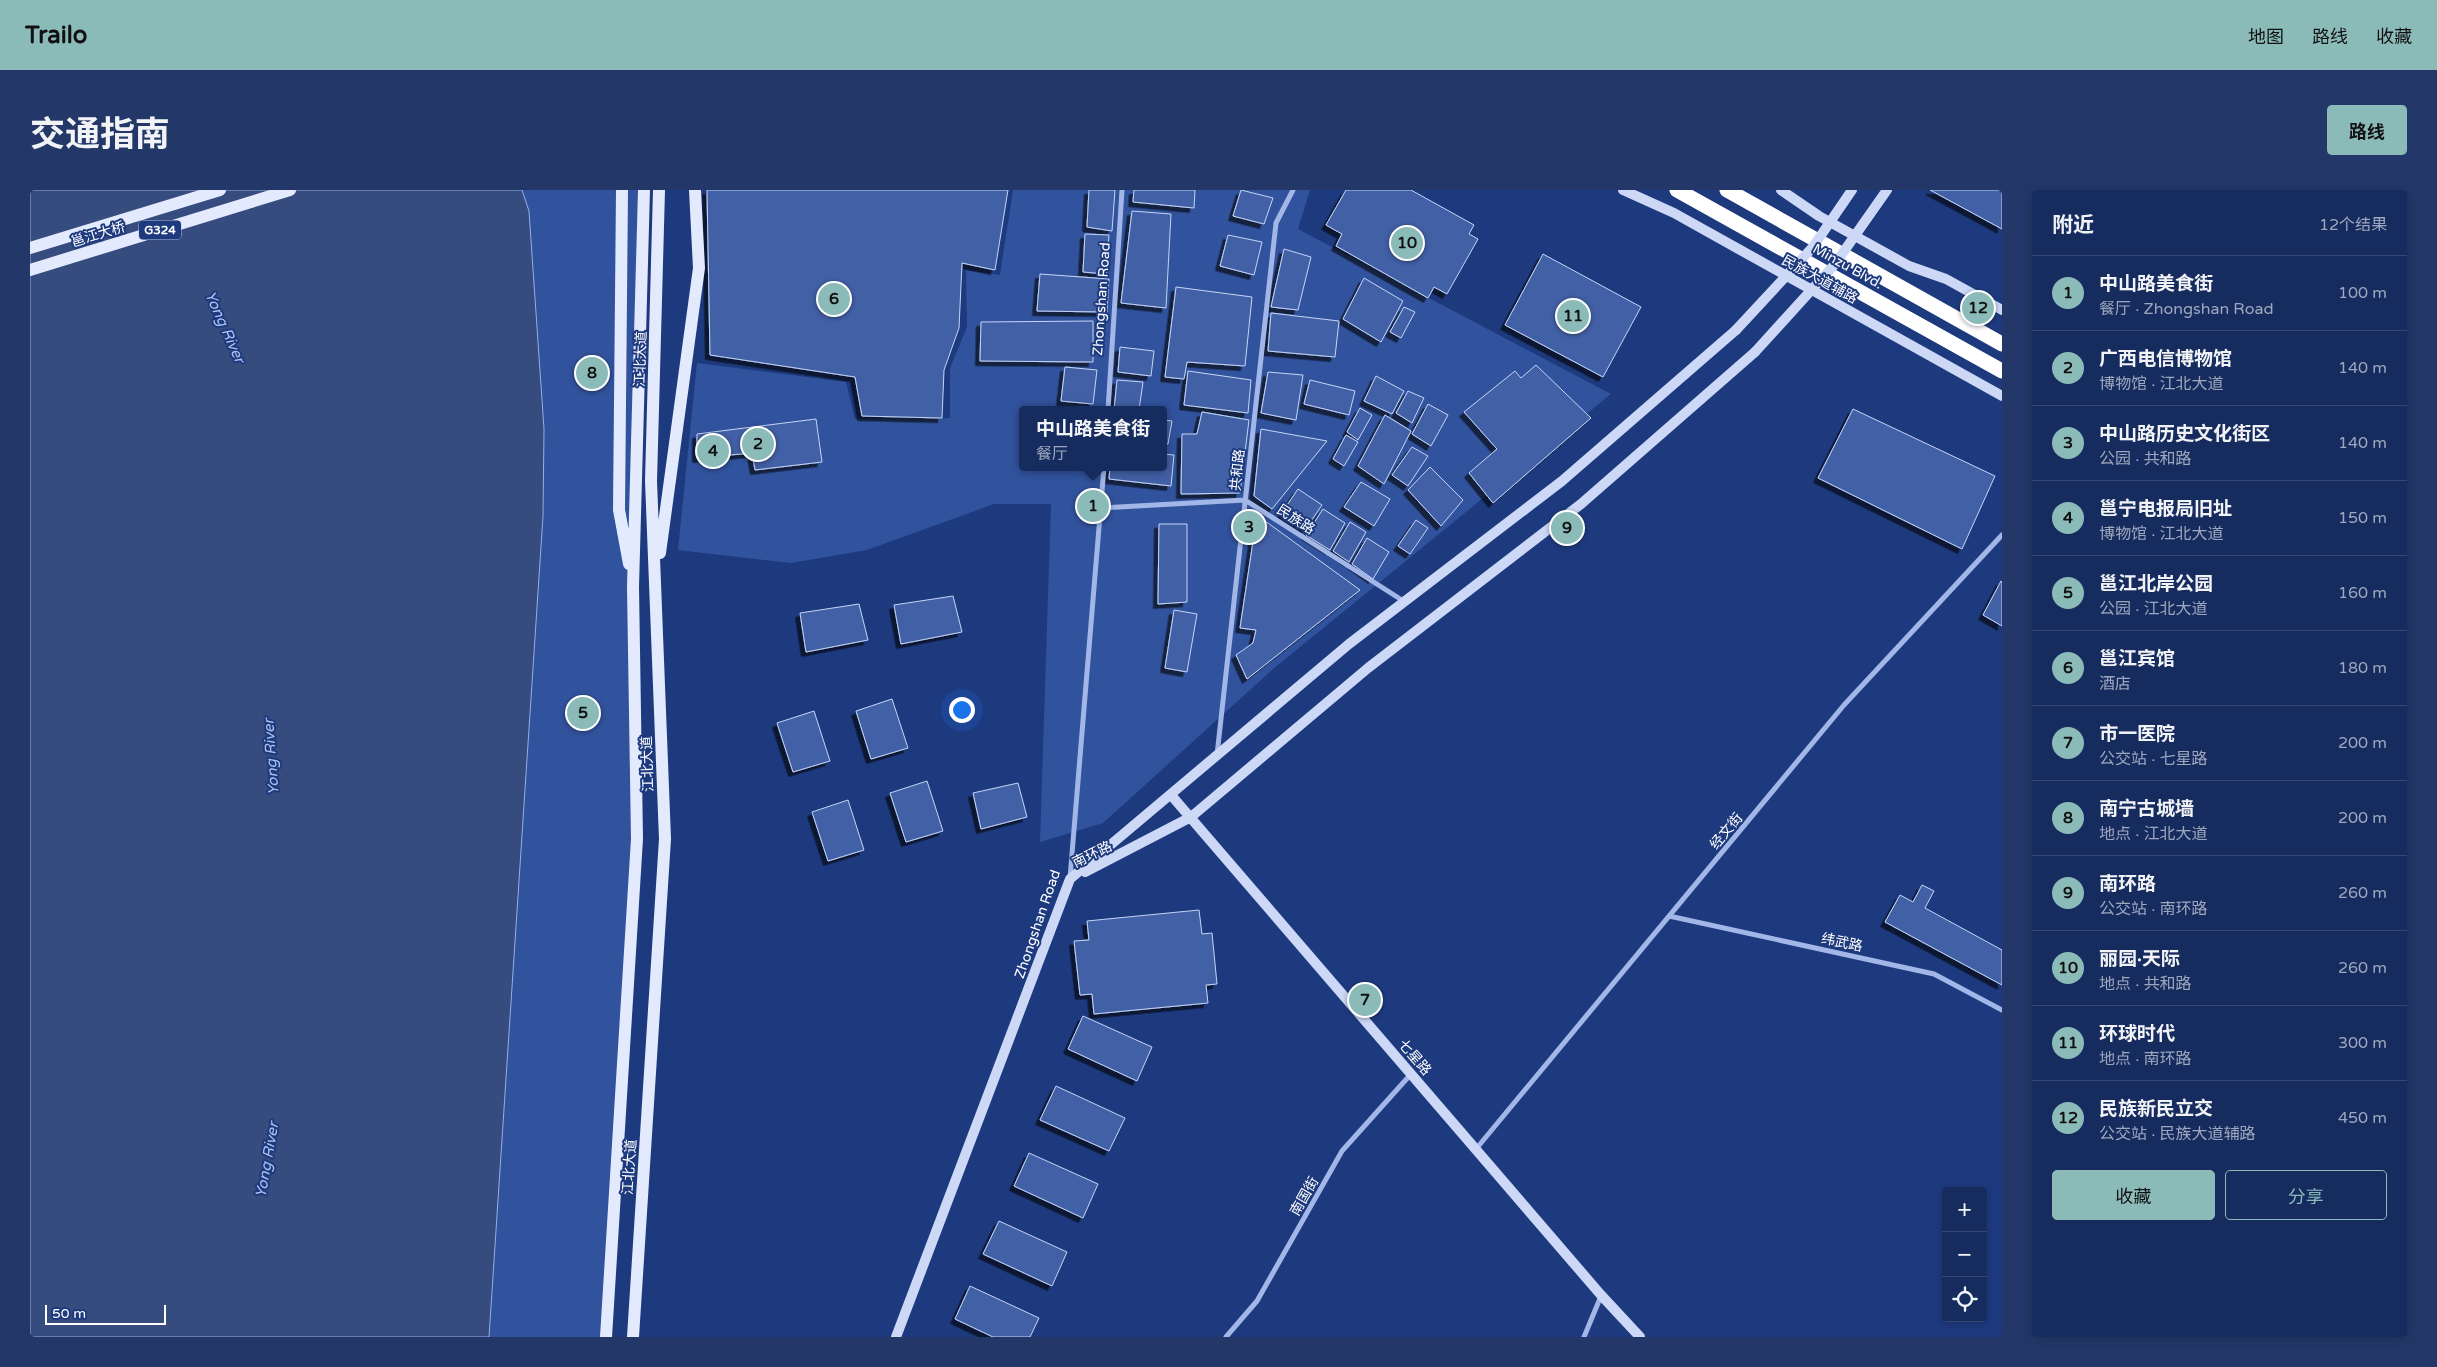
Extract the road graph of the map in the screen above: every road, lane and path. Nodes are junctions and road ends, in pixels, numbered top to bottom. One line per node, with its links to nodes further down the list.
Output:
1 (220, 190): 15 (main road, 邕江大桥 / G324)
2 (290, 190): 16 (main road, 邕江大桥 / G324)
3 (622, 190): 27 (main road)
4 (644, 190): 27 (main road, 江北大道)
5 (659, 190): 26 (main road, 江北大道)
6 (696, 190): 26 (main road)
7 (1122, 190): 21 (street, Zhongshan Road)
8 (1293, 190): 23 (street, 共和路)
9 (1623, 190): 20 (main road, 民族大道辅路)
10 (1677, 190): 19 (highway, Minzu Blvd.)
11 (1727, 190): 18 (highway, Minzu Blvd.)
12 (1781, 190): 17 (main road)
13 (1852, 190): 28 (main road, 南环路, bridge)
14 (1887, 190): 31 (main road, 南环路, bridge)
15 (30, 248)
16 (30, 270)
17 (2002, 310)
18 (2002, 344)
19 (2002, 371)
20 (2002, 396)
21 (1108, 406)
22 (1104, 471): 24 (street, Zhongshan Road)
23 (1245, 500): 24 (street); 28 (street, 民族路); 29 (street, 共和路)
24 (1101, 508): 32 (street, Zhongshan Road)
25 (2002, 535): 33 (street, 经文街)
26 (655, 583): 39 (main road, 江北大道)
27 (633, 587): 38 (main road, 江北大道)
28 (1405, 602): 29 (main road, 南环路)
29 (1217, 756): 30 (main road, 南环路)
30 (1171, 795): 31 (main road, 七星路); 32 (main road, 南环路)
31 (1190, 817): 32 (main road, 南环路); 35 (main road, 七星路)
32 (1070, 880): 40 (main road, Zhongshan Road)
33 (1669, 916): 34 (street, 纬武路); 36 (street, 经文街)
34 (2002, 1010)
35 (1411, 1074): 36 (main road, 七星路); 41 (street, 南国街)
36 (1476, 1149): 37 (main road, 七星路)
37 (1601, 1295): 42 (street); 43 (main road, 七星路)
38 (606, 1337)
39 (634, 1337)
40 (896, 1337)
41 (1226, 1337)
42 (1584, 1337)
43 (1640, 1337)

